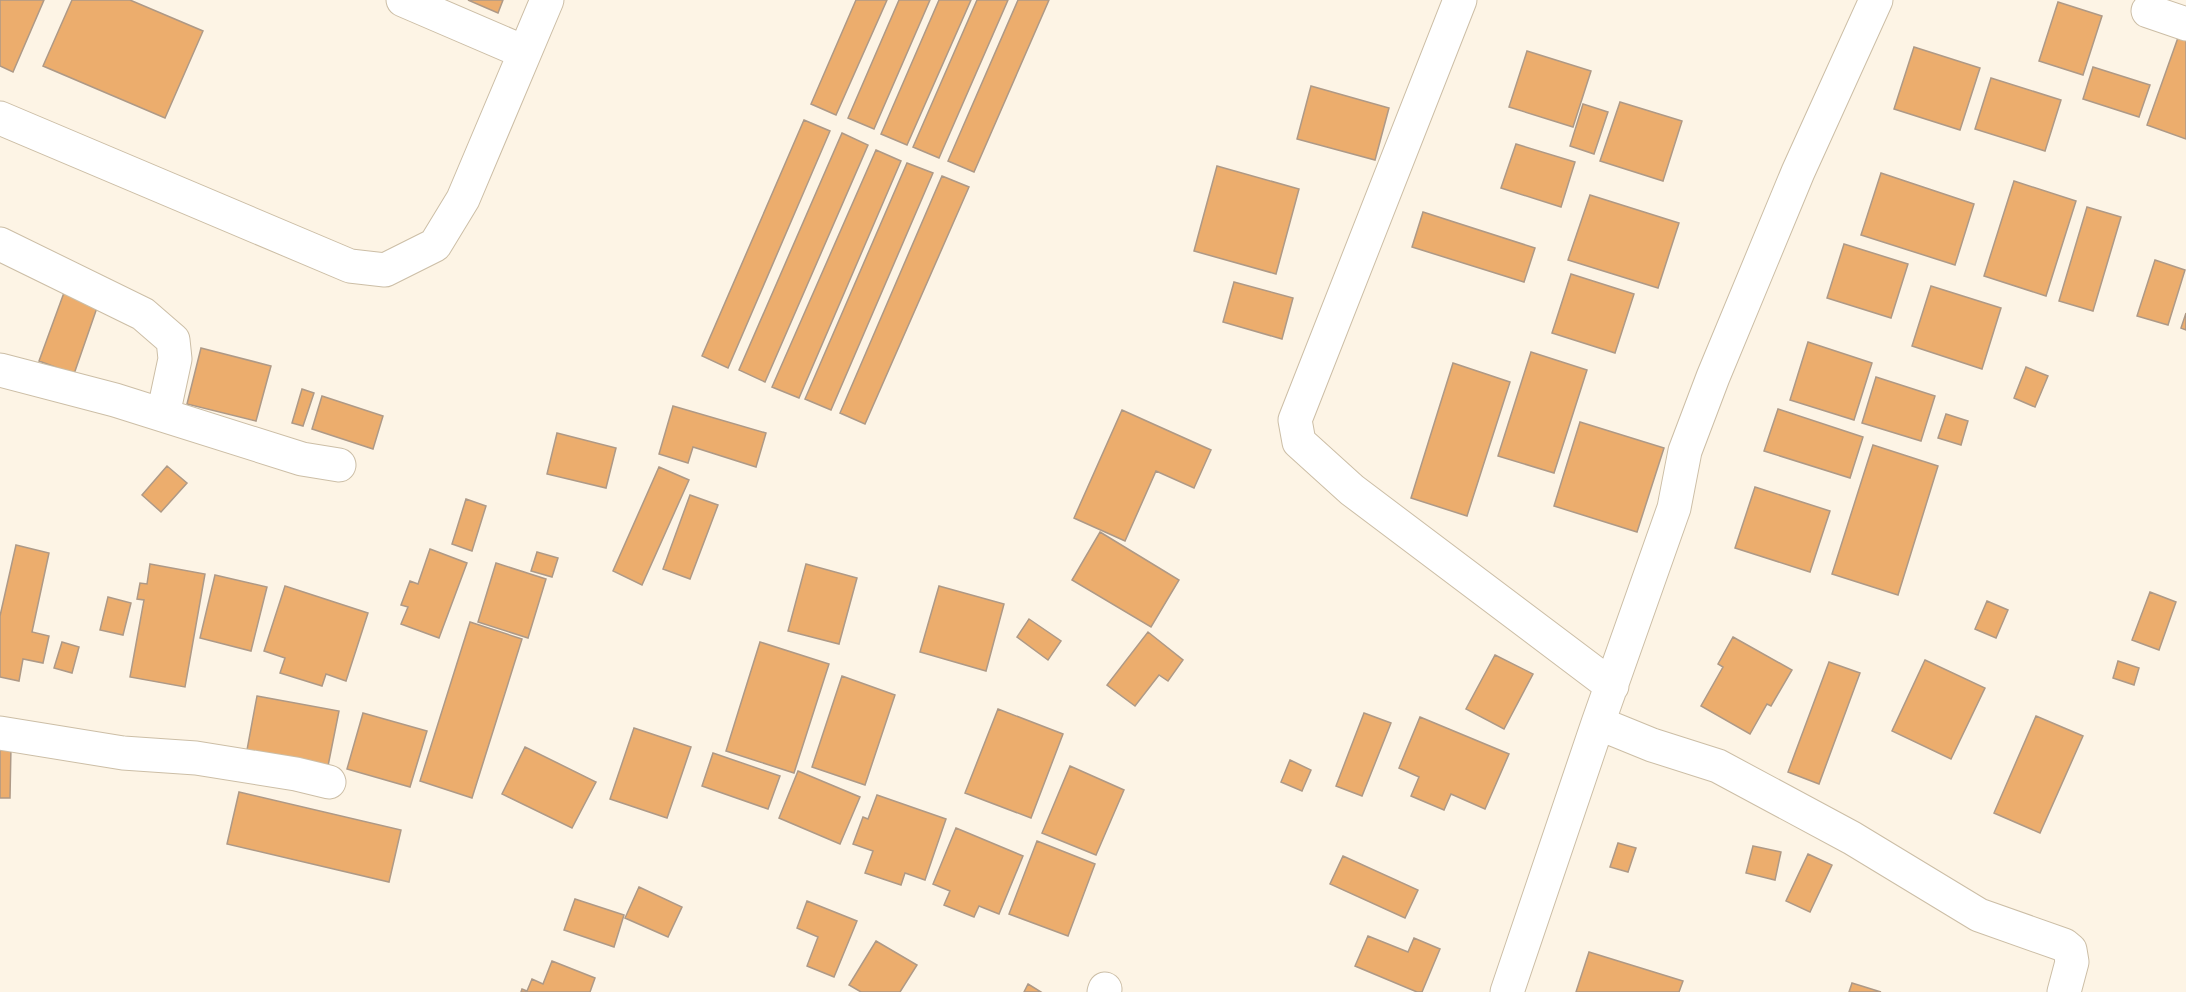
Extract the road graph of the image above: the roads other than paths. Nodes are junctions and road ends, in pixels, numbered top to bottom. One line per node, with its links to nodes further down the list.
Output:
1 (402, 0): 7 (street)
2 (547, 0): 7 (street)
3 (1460, 0): 13 (street)
4 (1876, 0): 13 (street)
5 (2148, 11): 6 (street)
6 (2186, 24)
7 (524, 52): 8 (street)
8 (0, 117)
9 (0, 244): 11 (street)
10 (0, 370): 11 (street)
11 (163, 415): 12 (street)
12 (339, 465)
13 (1612, 686): 14 (street)
14 (1598, 723): 17 (street); 18 (street)
15 (0, 733): 16 (street)
16 (329, 782)
17 (1507, 992)
18 (2064, 992)

